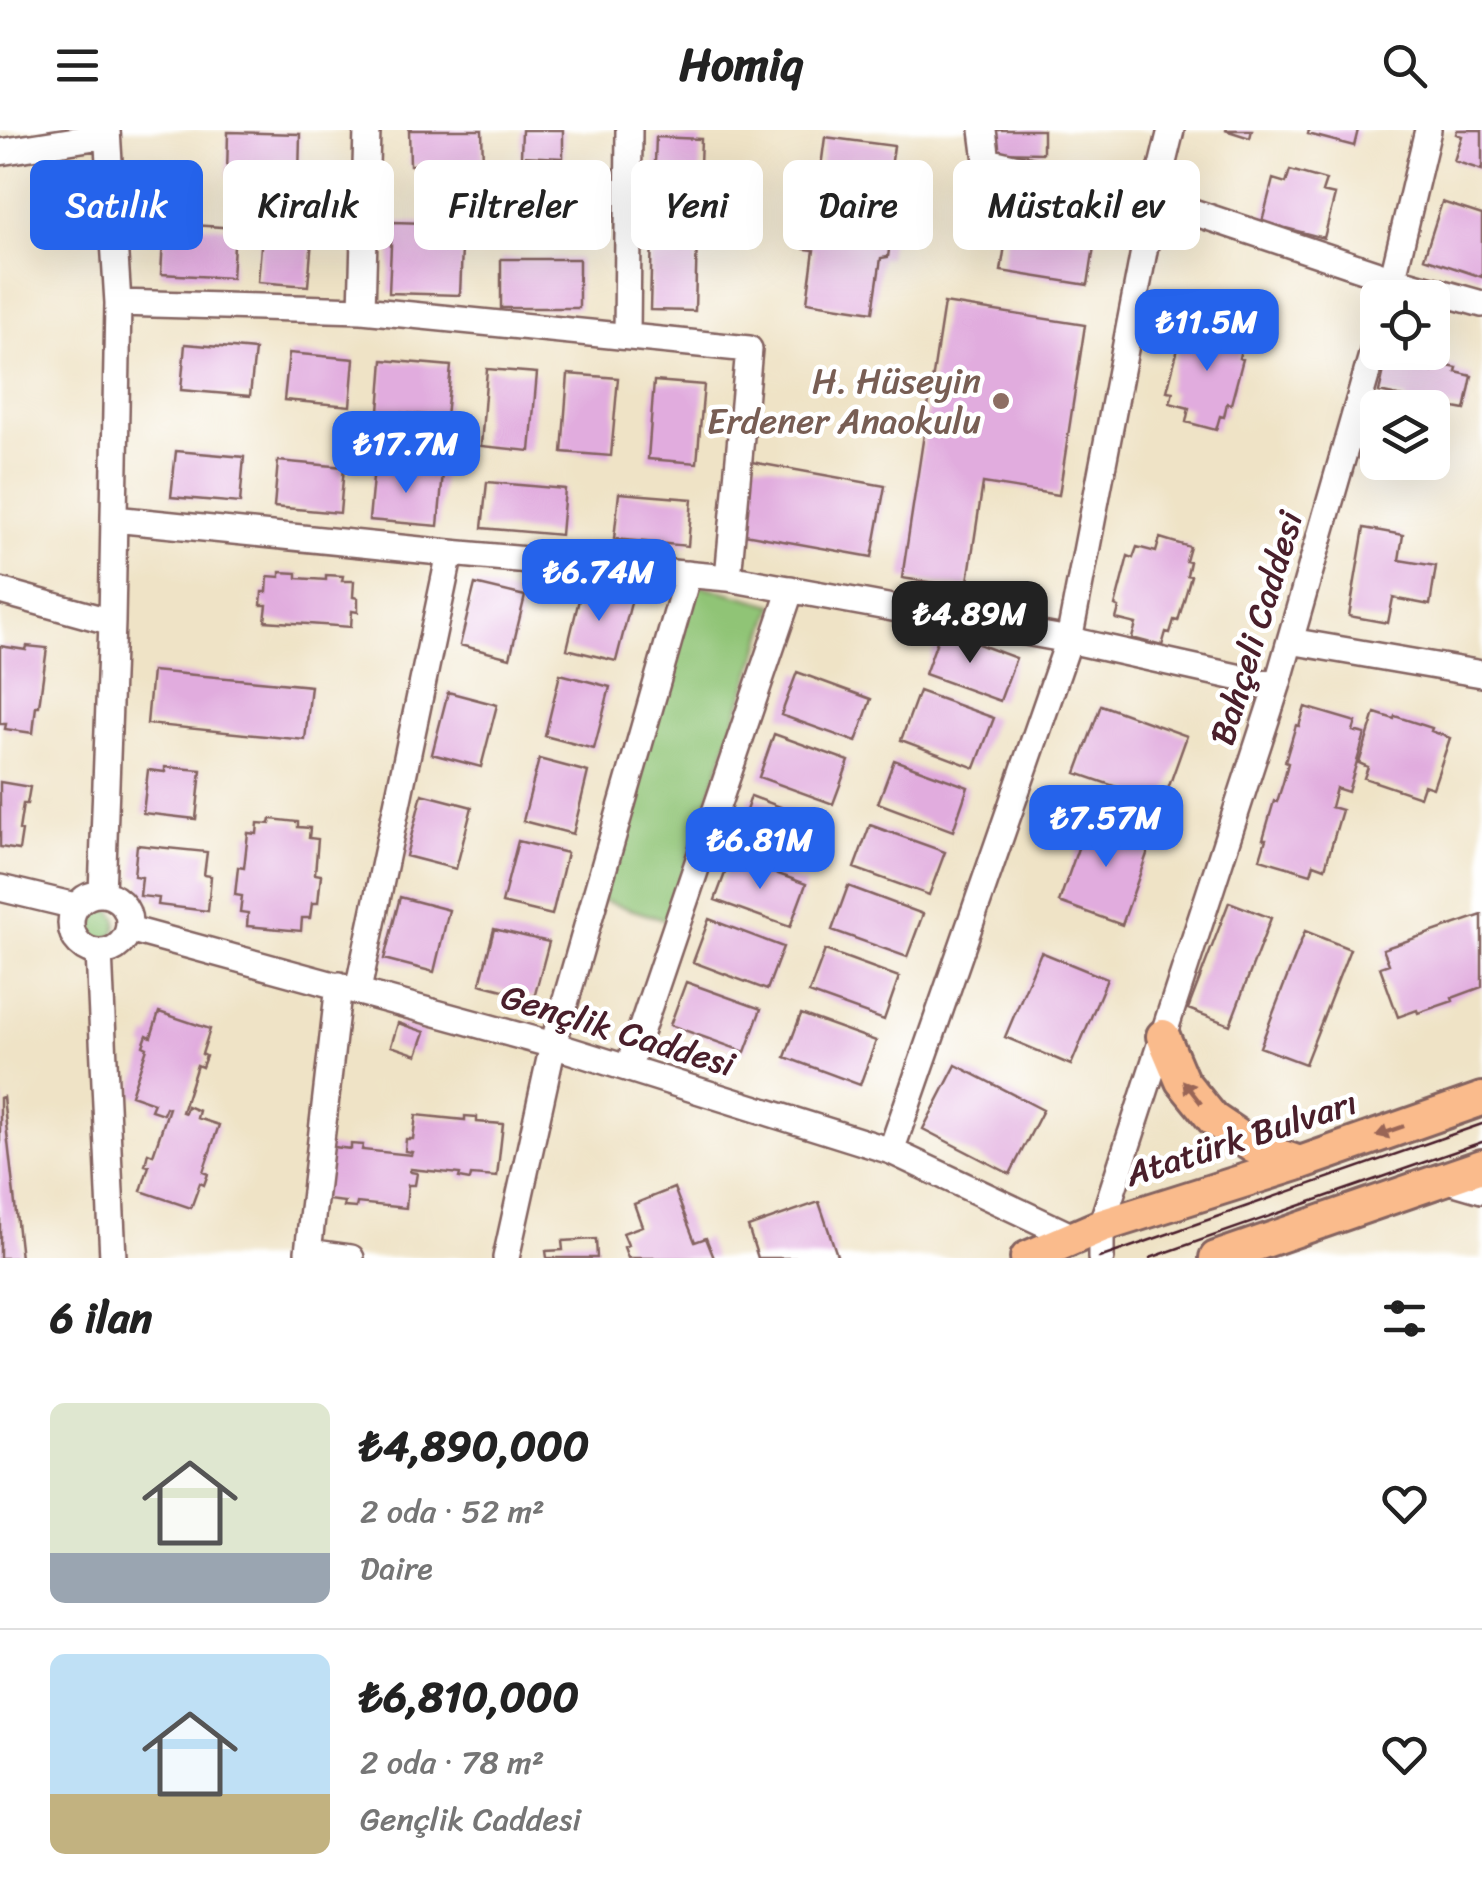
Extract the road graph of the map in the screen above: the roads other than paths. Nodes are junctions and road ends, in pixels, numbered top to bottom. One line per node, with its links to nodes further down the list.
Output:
1 (367, 130): 17 (street)
2 (629, 130): 18 (street)
3 (983, 130): 8 (street)
4 (1171, 130): 9 (street)
5 (1428, 130): 13 (street)
6 (107, 132): 7 (street); 15 (street)
7 (0, 152)
8 (987, 160)
9 (1164, 160)
10 (1200, 216): 12 (street)
11 (1144, 250): 27 (street)
12 (1370, 280)
13 (1393, 280)
14 (1450, 298): 16 (street)
15 (118, 303): 17 (street); 20 (street)
16 (1482, 304)
17 (362, 310): 18 (street)
18 (627, 336): 23 (street)
19 (1368, 370): 28 (street, Bahçeli Caddesi)
20 (114, 519): 21 (street); 26 (street)
21 (450, 553): 22 (street); 36 (street)
22 (688, 574): 23 (street); 38 (street)
23 (728, 578): 24 (street)
24 (791, 590): 27 (street); 39 (street)
25 (0, 591): 26 (street)
26 (112, 622): 32 (street)
27 (1069, 640): 30 (street); 41 (street)
28 (1290, 641): 29 (street); 30 (street, Bahçeli Caddesi)
29 (1482, 674)
30 (1277, 686): 37 (street, Bahçeli Caddesi)
31 (0, 888): 33 (street)
32 (102, 893): 33 (street); 34 (street)
33 (75, 906): 35 (street)
34 (129, 929): 35 (street); 36 (street, Gençlik Caddesi)
35 (98, 952): 48 (street)
36 (348, 987): 38 (street, Gençlik Caddesi); 49 (street)
37 (1163, 1036): 42 (main road, one-way to 37); 46 (street, Bahçeli Caddesi)
38 (554, 1045): 39 (street, Gençlik Caddesi); 50 (street)
39 (628, 1068): 41 (street, Gençlik Caddesi)
40 (1482, 1099): 42 (main road, Atatürk Bulvarı, one-way to 42)
41 (891, 1151): 46 (street, Gençlik Caddesi)
42 (1300, 1163): 46 (main road, Atatürk Bulvarı)
43 (1482, 1166): 44 (main road)
44 (1444, 1179): 45 (street); 47 (main road)
45 (1482, 1190)
46 (1091, 1240): 51 (main road, Atatürk Bulvarı)
47 (1238, 1254)
48 (114, 1258)
49 (351, 1258)
50 (506, 1258)
51 (1027, 1258)

